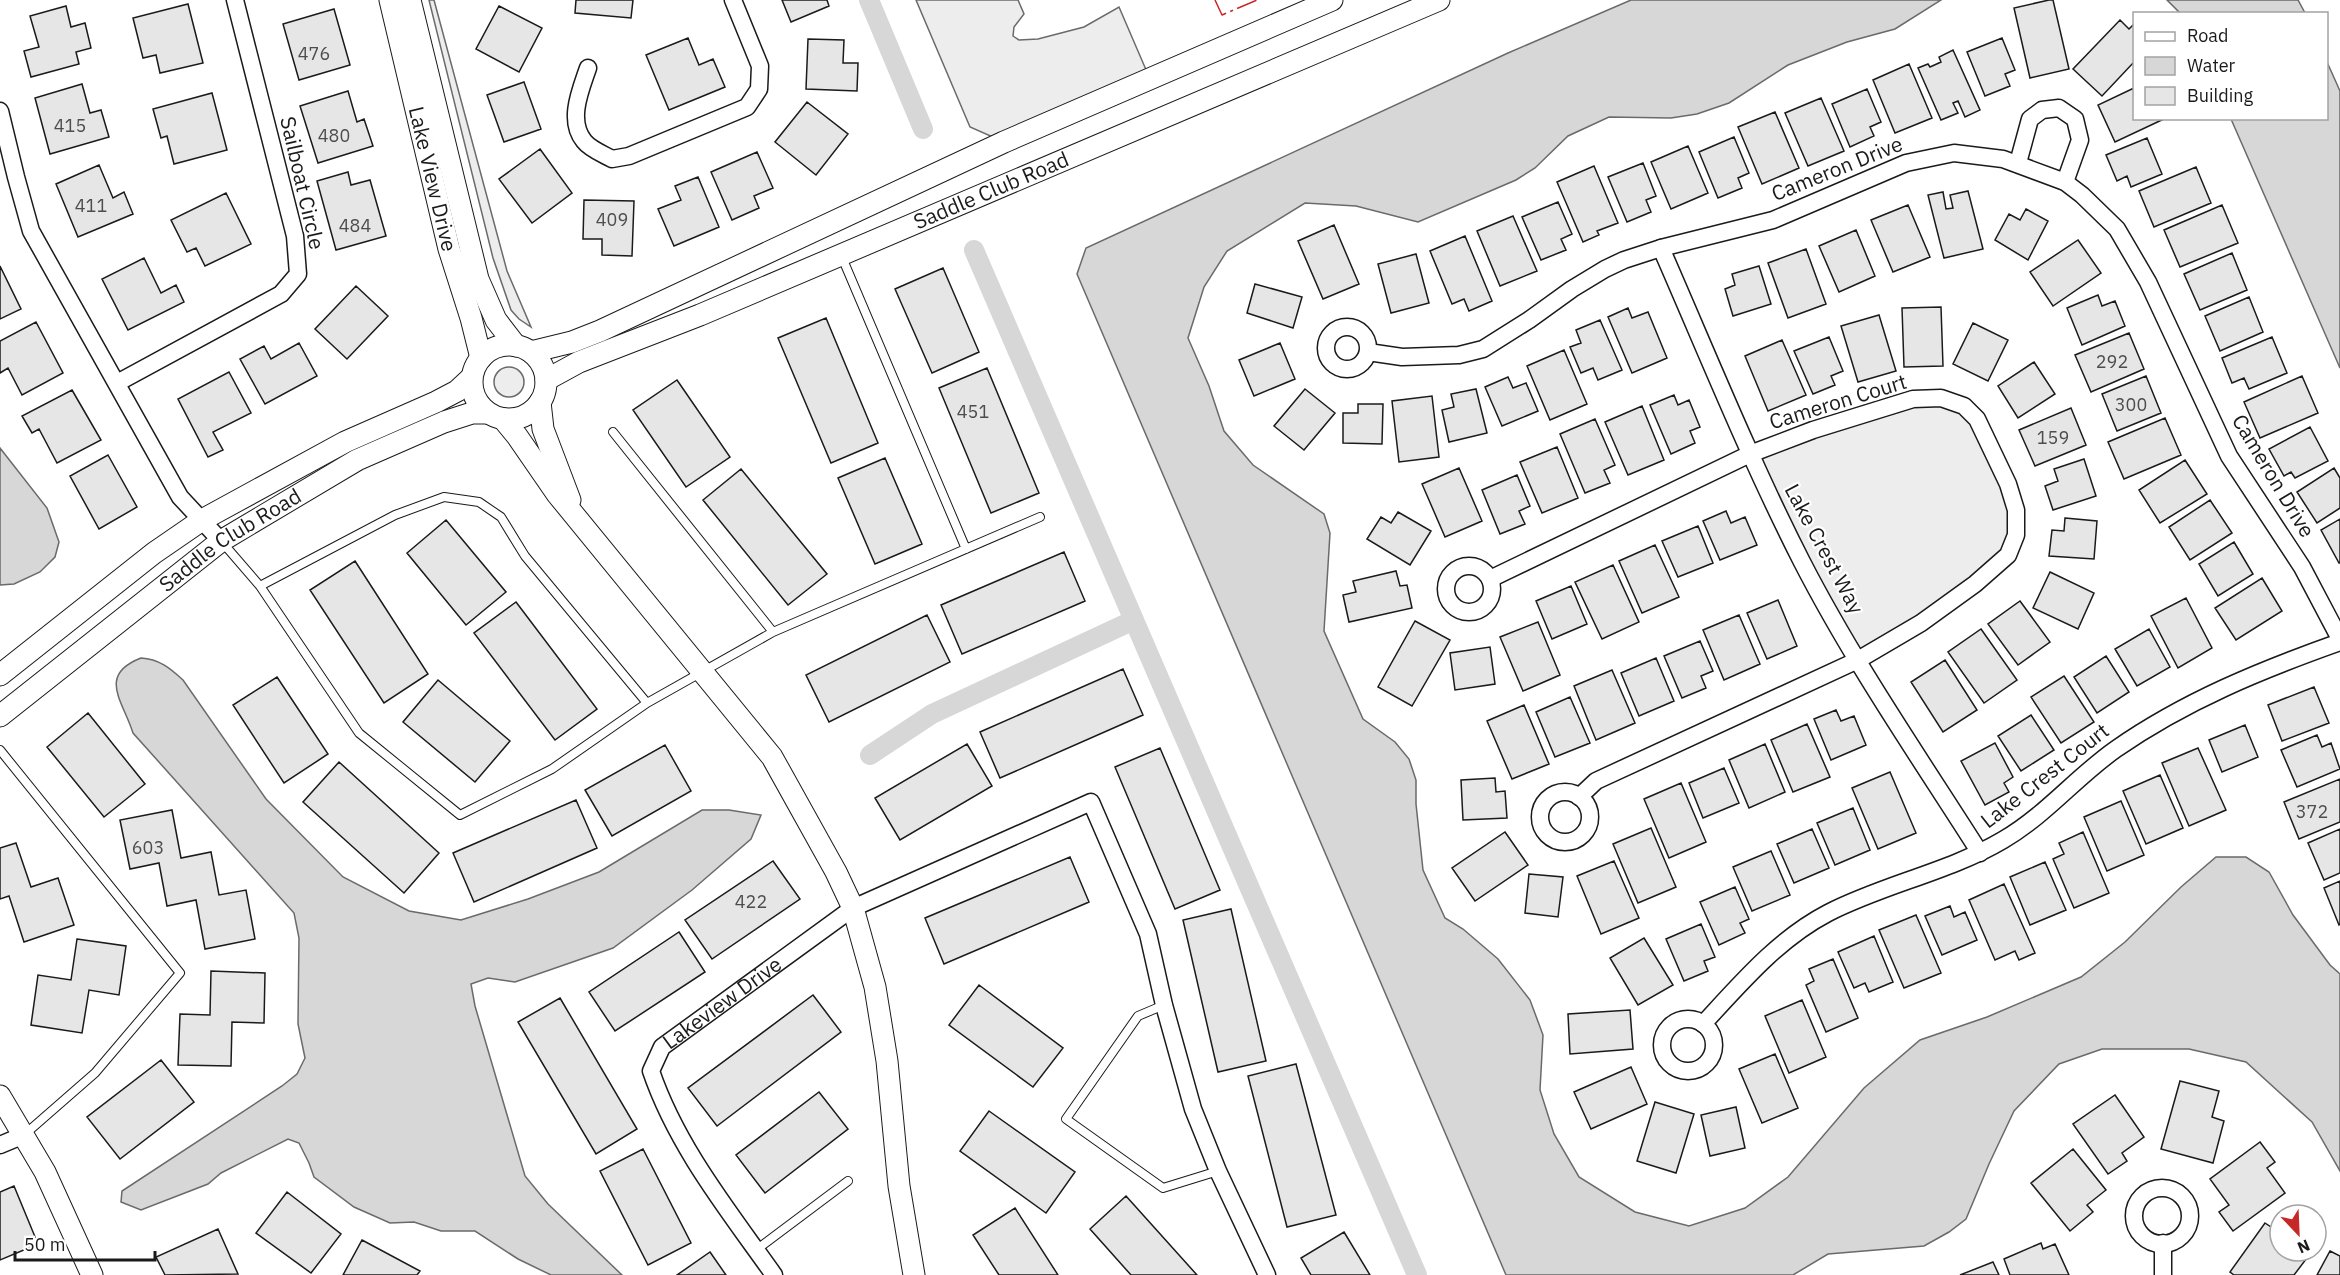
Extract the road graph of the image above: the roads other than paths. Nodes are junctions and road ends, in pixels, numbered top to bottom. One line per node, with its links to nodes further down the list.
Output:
1 (235, 0): 18 (street, Sailboat Circle)
2 (390, 0): 15 (street, Lake View Drive)
3 (410, 0): 13 (street, Lake View Drive)
4 (733, 0): 7 (street)
5 (1332, 0): 13 (street, Saddle Club Road)
6 (1438, 0): 12 (street, Saddle Club Road)
7 (588, 68)
8 (0, 111): 18 (street)
9 (2018, 163): 10 (street, Cameron Drive); 10 (street); 11 (street, Cameron Drive)
10 (2065, 182): 31 (street, Cameron Drive)
11 (1661, 248): 14 (street, Cameron Drive); 22 (street, Lake Crest Way)
12 (840, 254): 17 (street, Saddle Club Road); 27 (lane)
13 (523, 349): 15 (street); 17 (street)
14 (1368, 352)
15 (481, 357): 16 (street)
16 (471, 378): 20 (street); 25 (street, Saddle Club Road)
17 (546, 381): 19 (street)
18 (117, 383): 25 (street)
19 (540, 402): 20 (street); 23 (street)
20 (495, 416): 23 (street); 26 (street, Saddle Club Road)
21 (613, 432): 30 (lane)
22 (1750, 454): 28 (street, Cameron Court); 32 (street, Lake Crest Way); 32 (street, Cameron Court)
23 (576, 514): 33 (street)
24 (1040, 517): 27 (lane)
25 (202, 520): 26 (street); 34 (street, Saddle Club Road)
26 (220, 541): 29 (lane); 36 (street, Saddle Club Road)
27 (966, 549): 30 (lane)
28 (1490, 579)
29 (260, 586): 35 (lane); 35 (lane)
30 (773, 633): 33 (lane)
31 (2340, 640): 39 (street, Lake Crest Court)
32 (1857, 660): 38 (street, Cameron Court); 39 (street, Lake Crest Way)
33 (702, 672): 35 (lane); 40 (street)
34 (0, 675)
35 (646, 704)
36 (0, 716)
37 (0, 750): 44 (lane)
38 (1579, 797)
39 (1980, 853): 42 (street, Lake Crest Court)
40 (853, 908): 41 (street, Lakeview Drive); 49 (street, Lakeview Drive); 52 (street)
41 (1164, 1005): 46 (street); 46 (lane)
42 (1703, 1024)
43 (0, 1096): 44 (street)
44 (24, 1135): 45 (street); 50 (street)
45 (0, 1145)
46 (1218, 1170): 53 (street)
47 (848, 1181): 49 (lane)
48 (2163, 1243): 54 (street)
49 (756, 1250): 51 (street, Lakeview Drive)
50 (92, 1275)
51 (774, 1275)
52 (914, 1275)
53 (1267, 1275)
54 (2163, 1275)

